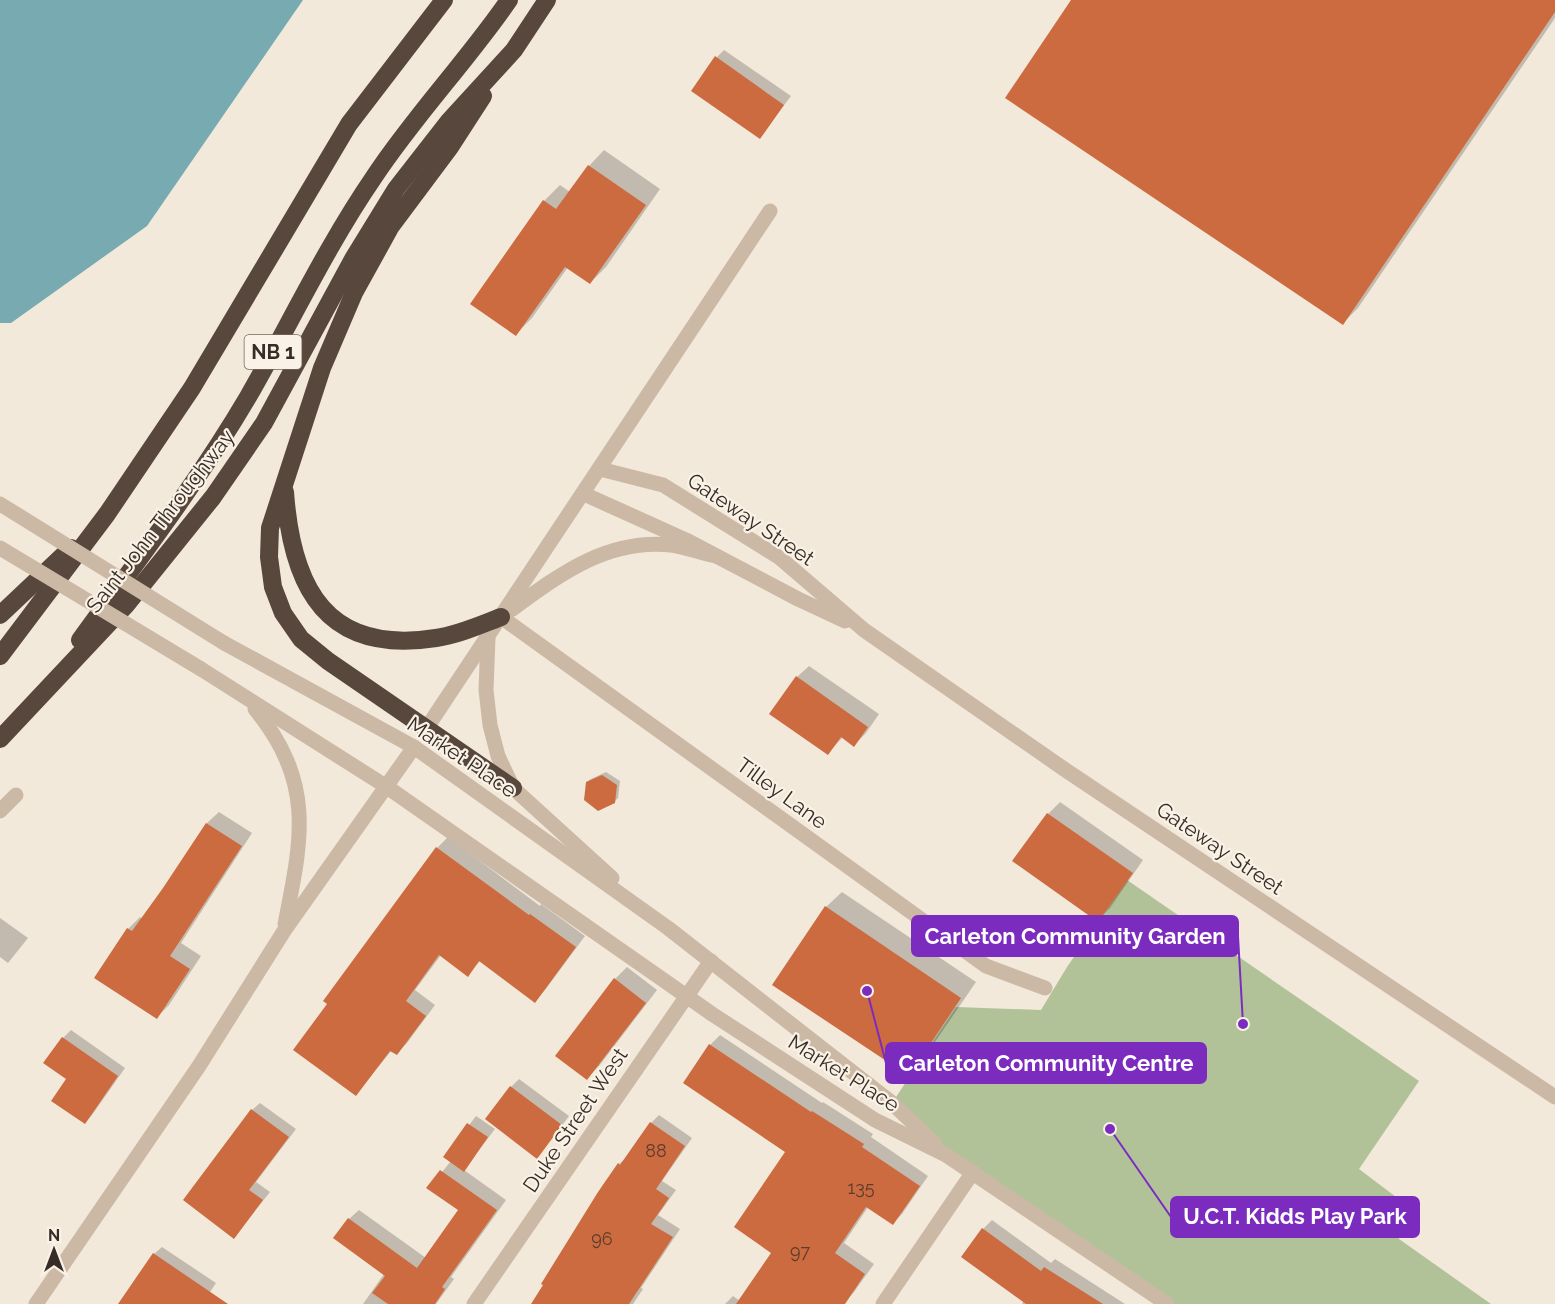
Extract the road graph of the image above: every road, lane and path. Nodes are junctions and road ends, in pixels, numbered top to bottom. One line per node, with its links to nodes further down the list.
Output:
1 (444, 0): 10 (highway, NB 1)
2 (509, 0): 19 (highway, Saint John Throughway / NB 1)
3 (547, 0): 4 (highway, Saint John Throughway / NB 1)
4 (514, 50): 7 (highway); 19 (highway, Saint John Throughway / NB 1)
5 (770, 211): 6 (street)
6 (600, 469): 8 (street); 15 (street, Gateway Street)
7 (285, 479): 14 (highway); 20 (highway)
8 (584, 494): 12 (street, Gateway Street); 14 (street)
9 (0, 504): 22 (street, Market Place, bridge)
10 (107, 514): 13 (highway); 17 (highway, NB 1)
11 (0, 548): 18 (street, Market Place, bridge)
12 (716, 556): 14 (street); 15 (street, Gateway Street)
13 (0, 615)
14 (501, 617): 16 (street); 30 (street, Tilley Lane)
15 (864, 630): 32 (street, Gateway Street)
16 (488, 638): 20 (street); 24 (street)
17 (0, 656)
18 (247, 700): 23 (street, Market Place); 28 (street)
19 (35, 703): 21 (highway, Saint John Throughway / NB 1)
20 (426, 729): 22 (street); 24 (highway)
21 (0, 739)
22 (414, 747): 23 (street); 27 (street, Market Place)
23 (387, 788): 28 (street); 31 (street, Market Place)
24 (513, 788): 27 (street)
25 (16, 795): 26 (street)
26 (0, 811)
27 (668, 928): 29 (street, Market Place)
28 (284, 931): 35 (street)
29 (711, 961): 31 (street, Duke Street West); 33 (street, Market Place)
30 (1046, 988)
31 (686, 996): 33 (street, Market Place); 36 (street, Duke Street West)
32 (1555, 1097)
33 (946, 1155): 34 (street)
34 (972, 1172): 37 (street); 38 (street)
35 (36, 1304)
36 (474, 1304)
37 (883, 1304)
38 (1167, 1304)

